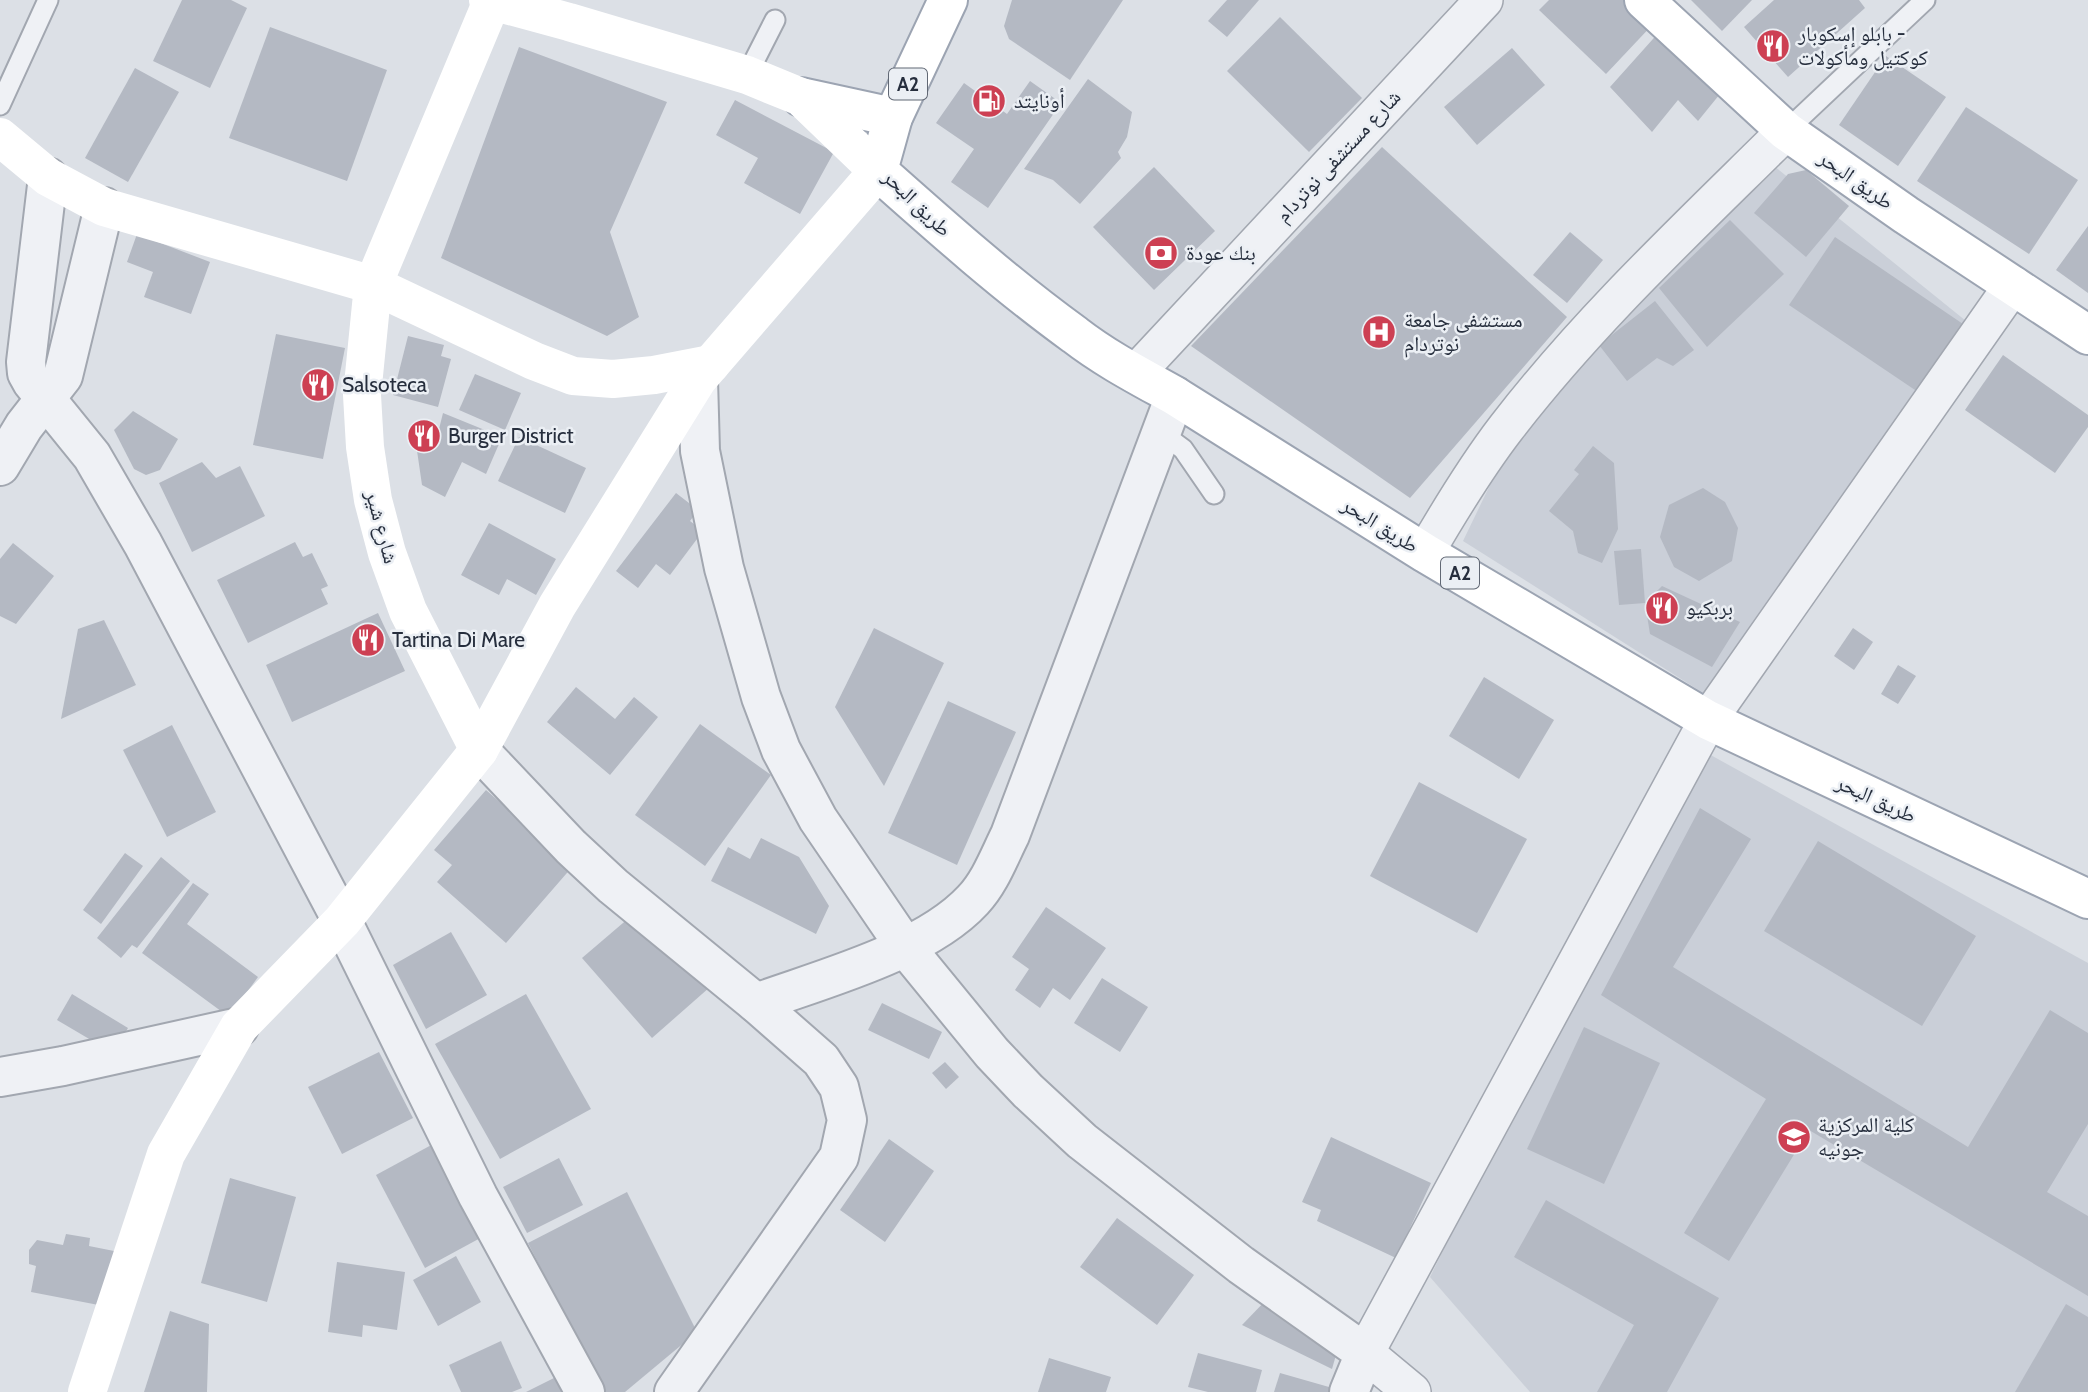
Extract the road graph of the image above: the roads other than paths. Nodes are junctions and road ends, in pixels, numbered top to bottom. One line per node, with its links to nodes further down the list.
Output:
1 (48, 0): 10 (lane)
2 (491, 0): 8 (main road); 17 (main road, شارع شير)
3 (948, 0): 11 (main road, طريق البحر / A2)
4 (1484, 0): 21 (street, شارع مستشفى نوتردام)
5 (1644, 0): 12 (main road, طريق البحر)
6 (1925, 0): 12 (lane)
7 (775, 20): 8 (lane)
8 (747, 75): 9 (main road)
9 (801, 97): 11 (main road); 14 (main road)
10 (0, 105)
11 (893, 117): 14 (main road, طريق البحر / A2)
12 (1786, 131): 18 (main road, طريق البحر); 27 (street)
13 (0, 137): 15 (main road)
14 (878, 171): 20 (main road); 21 (main road, طريق البحر / A2)
15 (48, 177): 16 (main road); 23 (street)
16 (104, 207): 17 (main road); 23 (street)
17 (373, 285): 20 (main road); 29 (main road, شارع شير)
18 (2013, 285): 19 (main road, طريق البحر); 28 (street)
19 (2088, 335)
20 (704, 371): 29 (main road); 32 (street)
21 (1135, 374): 22 (main road, طريق البحر / A2)
22 (1175, 396): 24 (street); 27 (main road, طريق البحر / A2)
23 (44, 399): 25 (street); 31 (street)
24 (1160, 432): 26 (lane); 32 (street)
25 (0, 466)
26 (1214, 494)
27 (1425, 553): 28 (main road, طريق البحر / A2)
28 (1708, 720): 30 (main road, طريق البحر / A2); 36 (street)
29 (479, 750): 31 (main road); 33 (street)
30 (2088, 899)
31 (342, 921): 34 (main road); 38 (street)
32 (906, 948): 33 (street); 36 (street)
33 (756, 1003): 39 (street)
34 (239, 1027): 35 (street); 37 (main road)
35 (0, 1077)
36 (1365, 1353): 40 (street); 41 (street)
37 (87, 1392)
38 (584, 1392)
39 (674, 1392)
40 (1349, 1392)
41 (1412, 1392)

